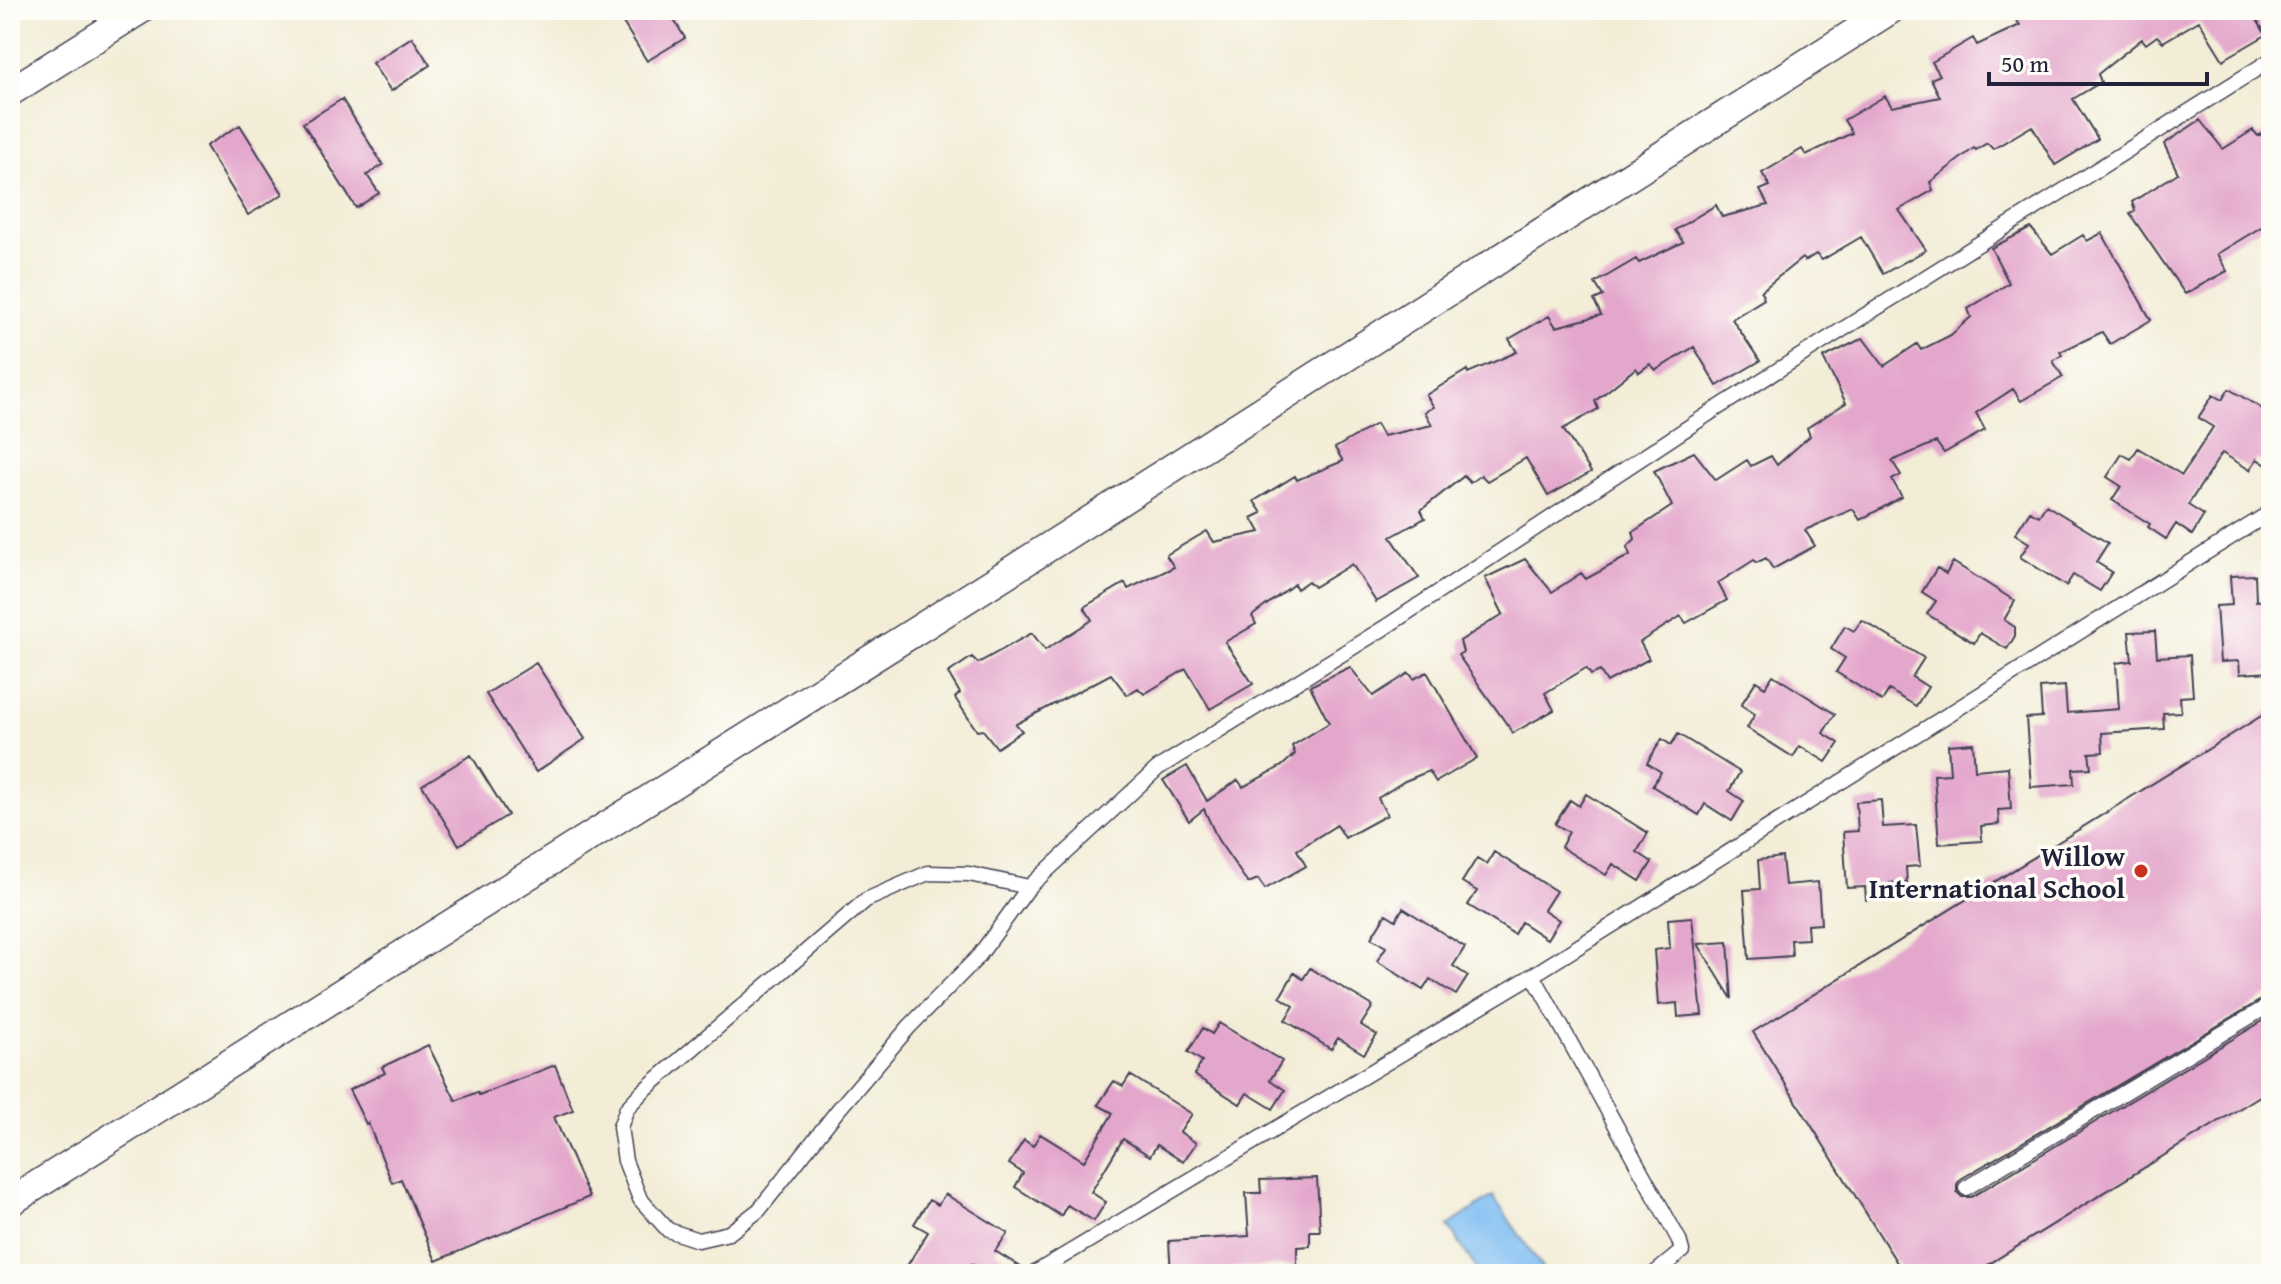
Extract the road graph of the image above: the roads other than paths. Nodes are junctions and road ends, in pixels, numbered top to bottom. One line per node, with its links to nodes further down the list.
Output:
1 (140, 10): 4 (street)
2 (1890, 10): 10 (street)
3 (2271, 60): 6 (lane)
4 (10, 92)
5 (2271, 512): 7 (lane)
6 (1029, 887): 6 (lane)
7 (1533, 975): 11 (lane); 12 (lane)
8 (2271, 1004): 9 (lane)
9 (1966, 1188)
10 (10, 1202)
11 (1033, 1274)
12 (1654, 1274)

